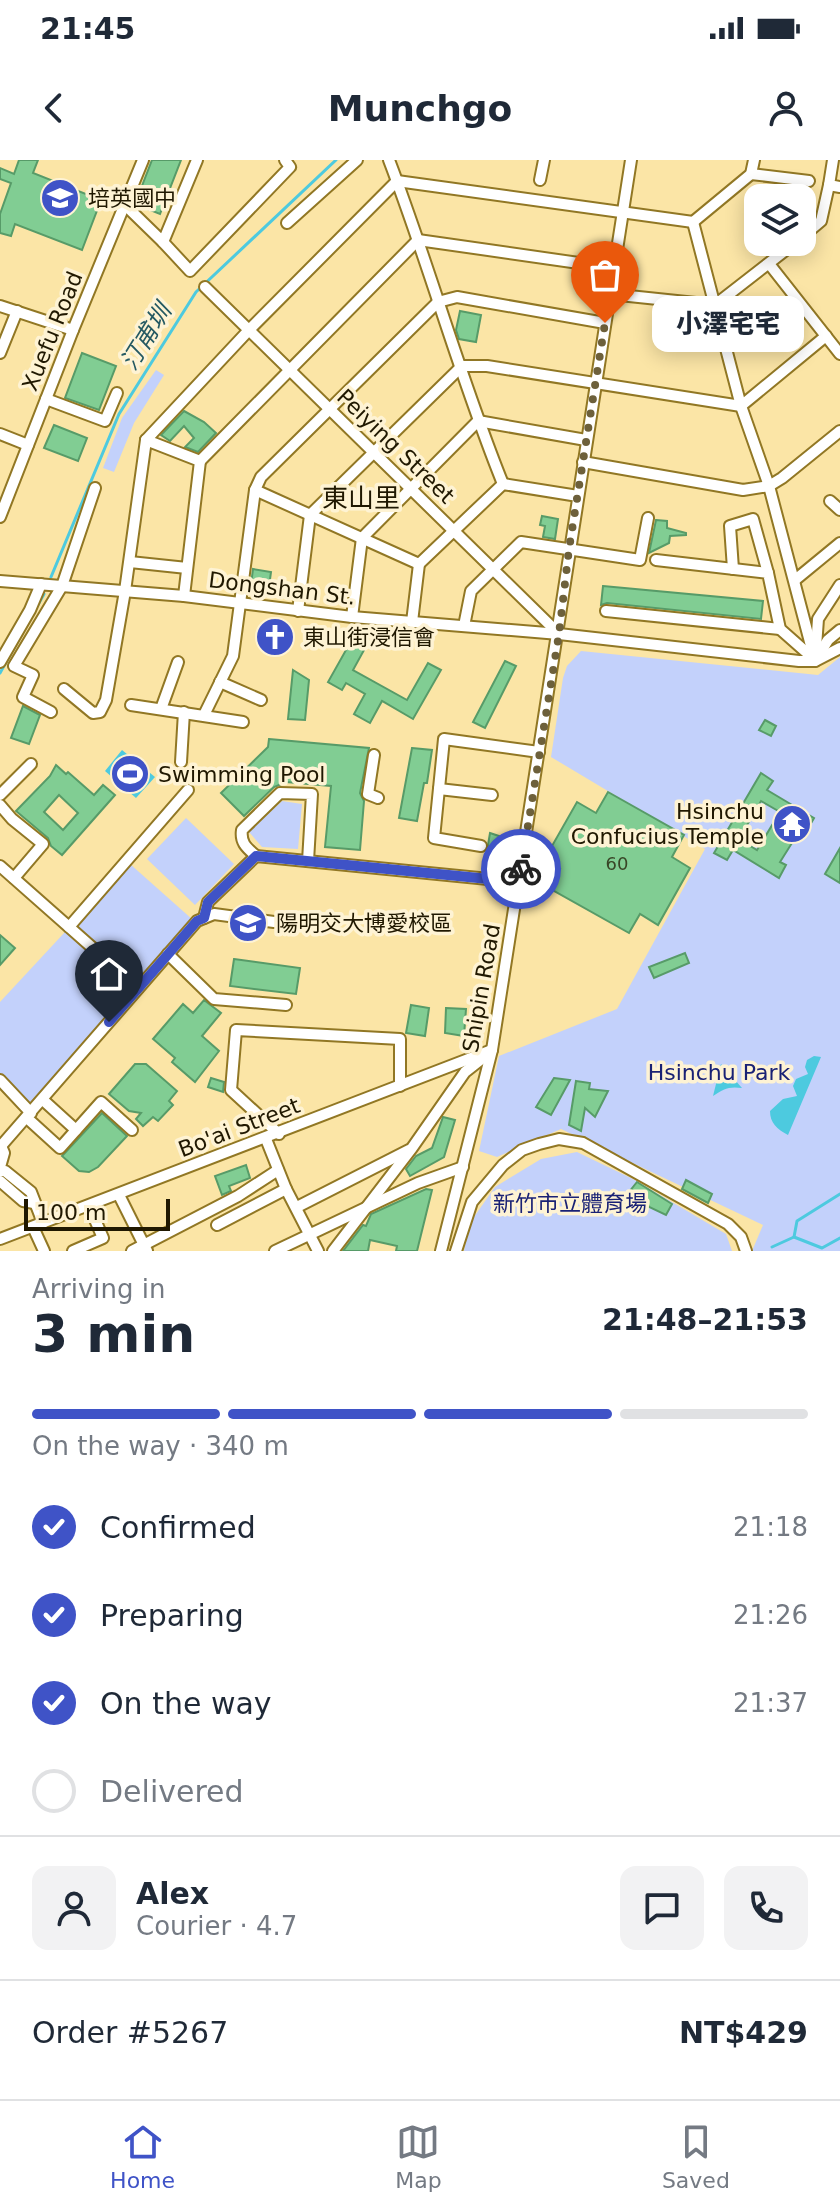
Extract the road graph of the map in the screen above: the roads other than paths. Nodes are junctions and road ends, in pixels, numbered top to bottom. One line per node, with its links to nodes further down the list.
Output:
1 (143, 160): 15 (street, Xuefu Road)
2 (197, 160): 21 (street)
3 (285, 160): 21 (street)
4 (357, 160): 18 (street)
5 (389, 160): 12 (street)
6 (544, 160): 11 (street)
7 (631, 160): 16 (street, Shipin Road)
8 (754, 160): 10 (street)
9 (833, 160): 14 (street)
10 (751, 174): 13 (street); 17 (street)
11 (540, 180)
12 (397, 181): 16 (street); 20 (street); 33 (street)
13 (809, 181)
14 (835, 186): 19 (street)
15 (125, 205): 21 (street); 32 (street, Xuefu Road)
16 (622, 214): 17 (street); 24 (street, Shipin Road)
17 (693, 222): 28 (street)
18 (287, 223)
19 (816, 225)
20 (418, 240): 24 (street); 27 (street); 38 (street)
21 (163, 242)
22 (780, 256): 23 (street)
23 (770, 265): 28 (street); 34 (street)
24 (614, 268): 26 (street, Shipin Road)
25 (205, 287): 33 (street, Peiying Street)
26 (610, 294): 28 (street); 31 (street, Shipin Road)
27 (438, 302): 31 (street); 37 (street); 43 (street)
28 (715, 305): 42 (street)
29 (0, 306): 30 (street)
30 (17, 311): 32 (street); 35 (street)
31 (605, 323): 39 (street, Shipin Road)
32 (73, 330): 41 (street, Xuefu Road)
33 (249, 330): 38 (street, Peiying Street); 47 (street)
34 (826, 336): 36 (street); 42 (street)
35 (0, 353)
36 (840, 354)
37 (462, 366): 39 (street); 44 (street); 50 (street)
38 (289, 370): 43 (street, Peiying Street); 51 (street)
39 (595, 383): 42 (street); 48 (street, Shipin Road)
40 (117, 393): 41 (street)
41 (46, 399): 49 (street, Xuefu Road)
42 (741, 406): 54 (street)
43 (331, 410): 50 (street, Peiying Street); 57 (street)
44 (478, 421): 48 (street); 53 (street); 55 (street)
45 (840, 431): 54 (street)
46 (0, 434): 49 (street)
47 (146, 440): 51 (street); 69 (street)
48 (586, 440): 52 (street, Shipin Road)
49 (28, 445): 62 (street, Xuefu Road)
50 (372, 451): 55 (street, Peiying Street); 61 (street)
51 (200, 461): 71 (street)
52 (583, 462): 54 (street); 58 (street, Shipin Road)
53 (503, 484): 58 (street); 64 (street)
54 (769, 486): 75 (street)
55 (409, 487): 64 (street, Peiying Street); 65 (street)
56 (95, 488): 79 (street)
57 (255, 490): 61 (street); 82 (street)
58 (578, 496): 67 (street, Shipin Road)
59 (830, 501): 60 (street)
60 (840, 510)
61 (310, 515): 65 (street); 83 (street)
62 (0, 517)
63 (648, 518): 67 (street)
64 (453, 530): 70 (street); 72 (street, Peiying Street)
65 (362, 538): 70 (street); 85 (street)
66 (840, 543): 75 (street)
67 (569, 549): 72 (street); 90 (street, Shipin Road)
68 (656, 560): 73 (street)
69 (130, 562): 71 (street); 80 (street)
70 (419, 564): 86 (street)
71 (187, 568): 81 (street)
72 (493, 569): 87 (street); 90 (street, Peiying Street)
73 (733, 569): 74 (street); 74 (street)
74 (768, 573): 88 (street)
75 (795, 580): 92 (street)
76 (0, 581): 77 (street, Dongshan St.)
77 (41, 584): 79 (street, Dongshan St.); 93 (street)
78 (840, 585): 92 (street)
79 (62, 586): 80 (street, Dongshan St.); 100 (street)
80 (125, 591): 81 (street, Dongshan St.); 96 (street)
81 (184, 596): 82 (street, Dongshan St.)
82 (239, 605): 83 (street, Dongshan St.); 95 (street)
83 (298, 611): 85 (street, Dongshan St.)
84 (606, 611): 88 (street)
85 (352, 617): 86 (street, Dongshan St.)
86 (412, 622): 87 (street, Dongshan St.)
87 (464, 626): 90 (street, Dongshan St.)
88 (780, 629): 92 (street)
89 (840, 630): 92 (street)
90 (559, 634): 92 (street, Dongshan St.); 104 (street, Shipin Road)
91 (840, 648): 92 (street)
92 (815, 661)
93 (0, 662)
94 (178, 662): 99 (street)
95 (220, 682): 97 (street); 102 (street)
96 (64, 689)
97 (261, 700)
98 (131, 705): 99 (street)
99 (161, 709): 101 (street)
100 (51, 712)
101 (184, 712): 102 (street); 106 (street)
102 (204, 715): 103 (street)
103 (243, 722)
104 (539, 752): 108 (street); 119 (street, Shipin Road)
105 (374, 755): 112 (street)
106 (181, 762)
107 (31, 764): 110 (street)
108 (439, 789): 111 (street); 114 (street)
109 (188, 790): 122 (street)
110 (0, 795)
111 (492, 795)
112 (378, 798)
113 (0, 805): 118 (street)
114 (481, 846)
115 (256, 856): 116 (street); 116 (street); 120 (street)
116 (308, 861): 119 (street)
117 (0, 866): 118 (street)
118 (14, 878): 122 (street)
119 (519, 882): 126 (street, Shipin Road)
120 (204, 918): 121 (street); 123 (street)
121 (274, 922)
122 (69, 927): 124 (street)
123 (168, 954): 124 (street); 125 (street)
124 (138, 988): 129 (street)
125 (286, 1005)
126 (492, 1050): 128 (street, Bo'ai Street); 136 (street); 137 (street, Shipin Road)
127 (0, 1080): 130 (street)
128 (400, 1086): 133 (street, Bo'ai Street); 133 (street)
129 (43, 1100): 130 (street); 131 (street)
130 (29, 1116): 131 (street); 135 (street)
131 (76, 1130): 132 (street)
132 (132, 1130)
133 (279, 1134): 134 (street, Bo'ai Street)
134 (266, 1139): 139 (street); 142 (street, Bo'ai Street)
135 (0, 1146): 138 (street)
136 (412, 1148): 145 (street); 146 (street)
137 (463, 1167): 146 (street); 158 (street, Shipin Road)
138 (0, 1169): 143 (street)
139 (278, 1170): 141 (street); 151 (street)
140 (0, 1181): 143 (street)
141 (286, 1189): 145 (street); 148 (street)
142 (119, 1195): 144 (street, Bo'ai Street); 151 (street)
143 (34, 1203): 147 (street)
144 (89, 1206): 147 (street, Bo'ai Street); 153 (street)
145 (297, 1207): 149 (street)
146 (365, 1208): 149 (street); 157 (street)
147 (38, 1225): 150 (street, Bo'ai Street); 152 (street)
148 (217, 1225)
149 (309, 1234): 155 (street); 156 (street)
150 (0, 1239)
151 (145, 1247): 154 (street)
152 (44, 1251)
153 (73, 1251)
154 (132, 1251)
155 (275, 1251)
156 (318, 1251)
157 (333, 1251)
158 (441, 1251)
159 (456, 1251): 160 (street)
160 (746, 1251)

